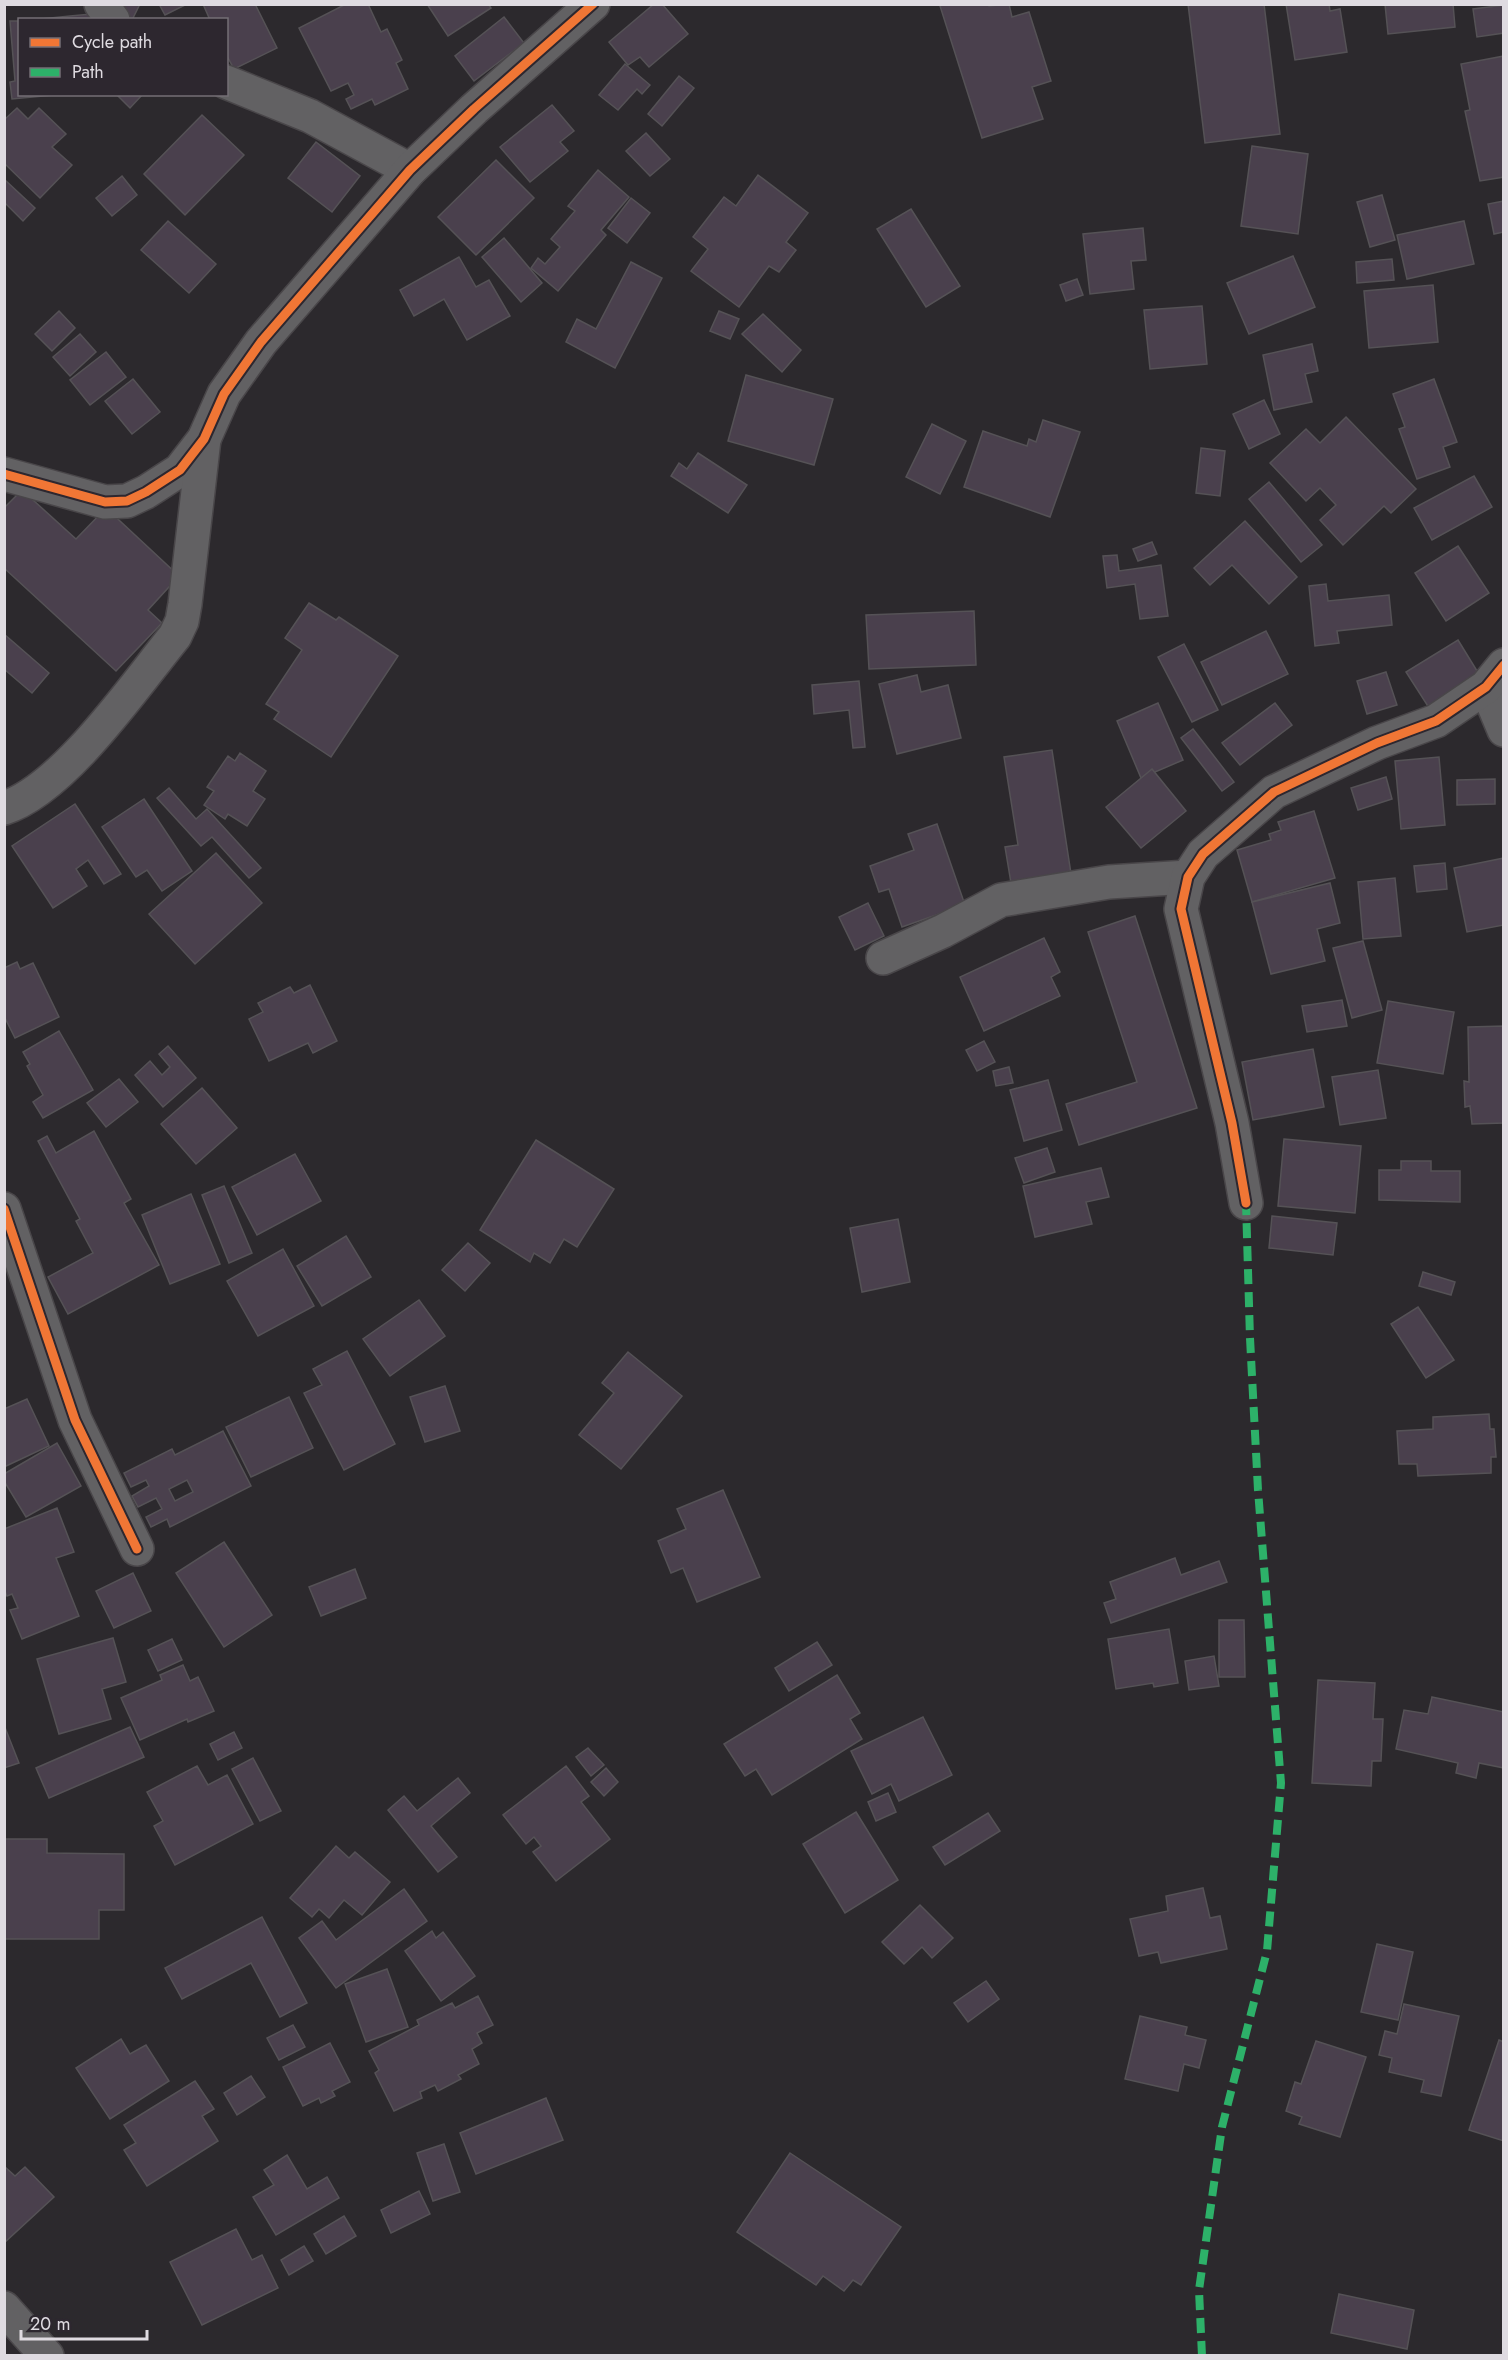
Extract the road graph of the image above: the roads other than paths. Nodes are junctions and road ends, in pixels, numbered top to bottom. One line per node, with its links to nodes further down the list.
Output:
1 (101, 4): 3 (street)
2 (593, 4): 5 (street)
3 (112, 18)
4 (228, 83): 5 (street)
5 (410, 170): 6 (street)
6 (204, 439): 7 (street); 10 (street)
7 (4, 474)
8 (1495, 676): 9 (street); 11 (street)
9 (1503, 730)
10 (7, 814)
11 (1188, 877): 12 (street); 13 (street)
12 (883, 958)
13 (1246, 1203)
14 (4, 1209): 15 (street)
15 (136, 1550)
16 (4, 2308): 17 (street)
17 (47, 2355)

